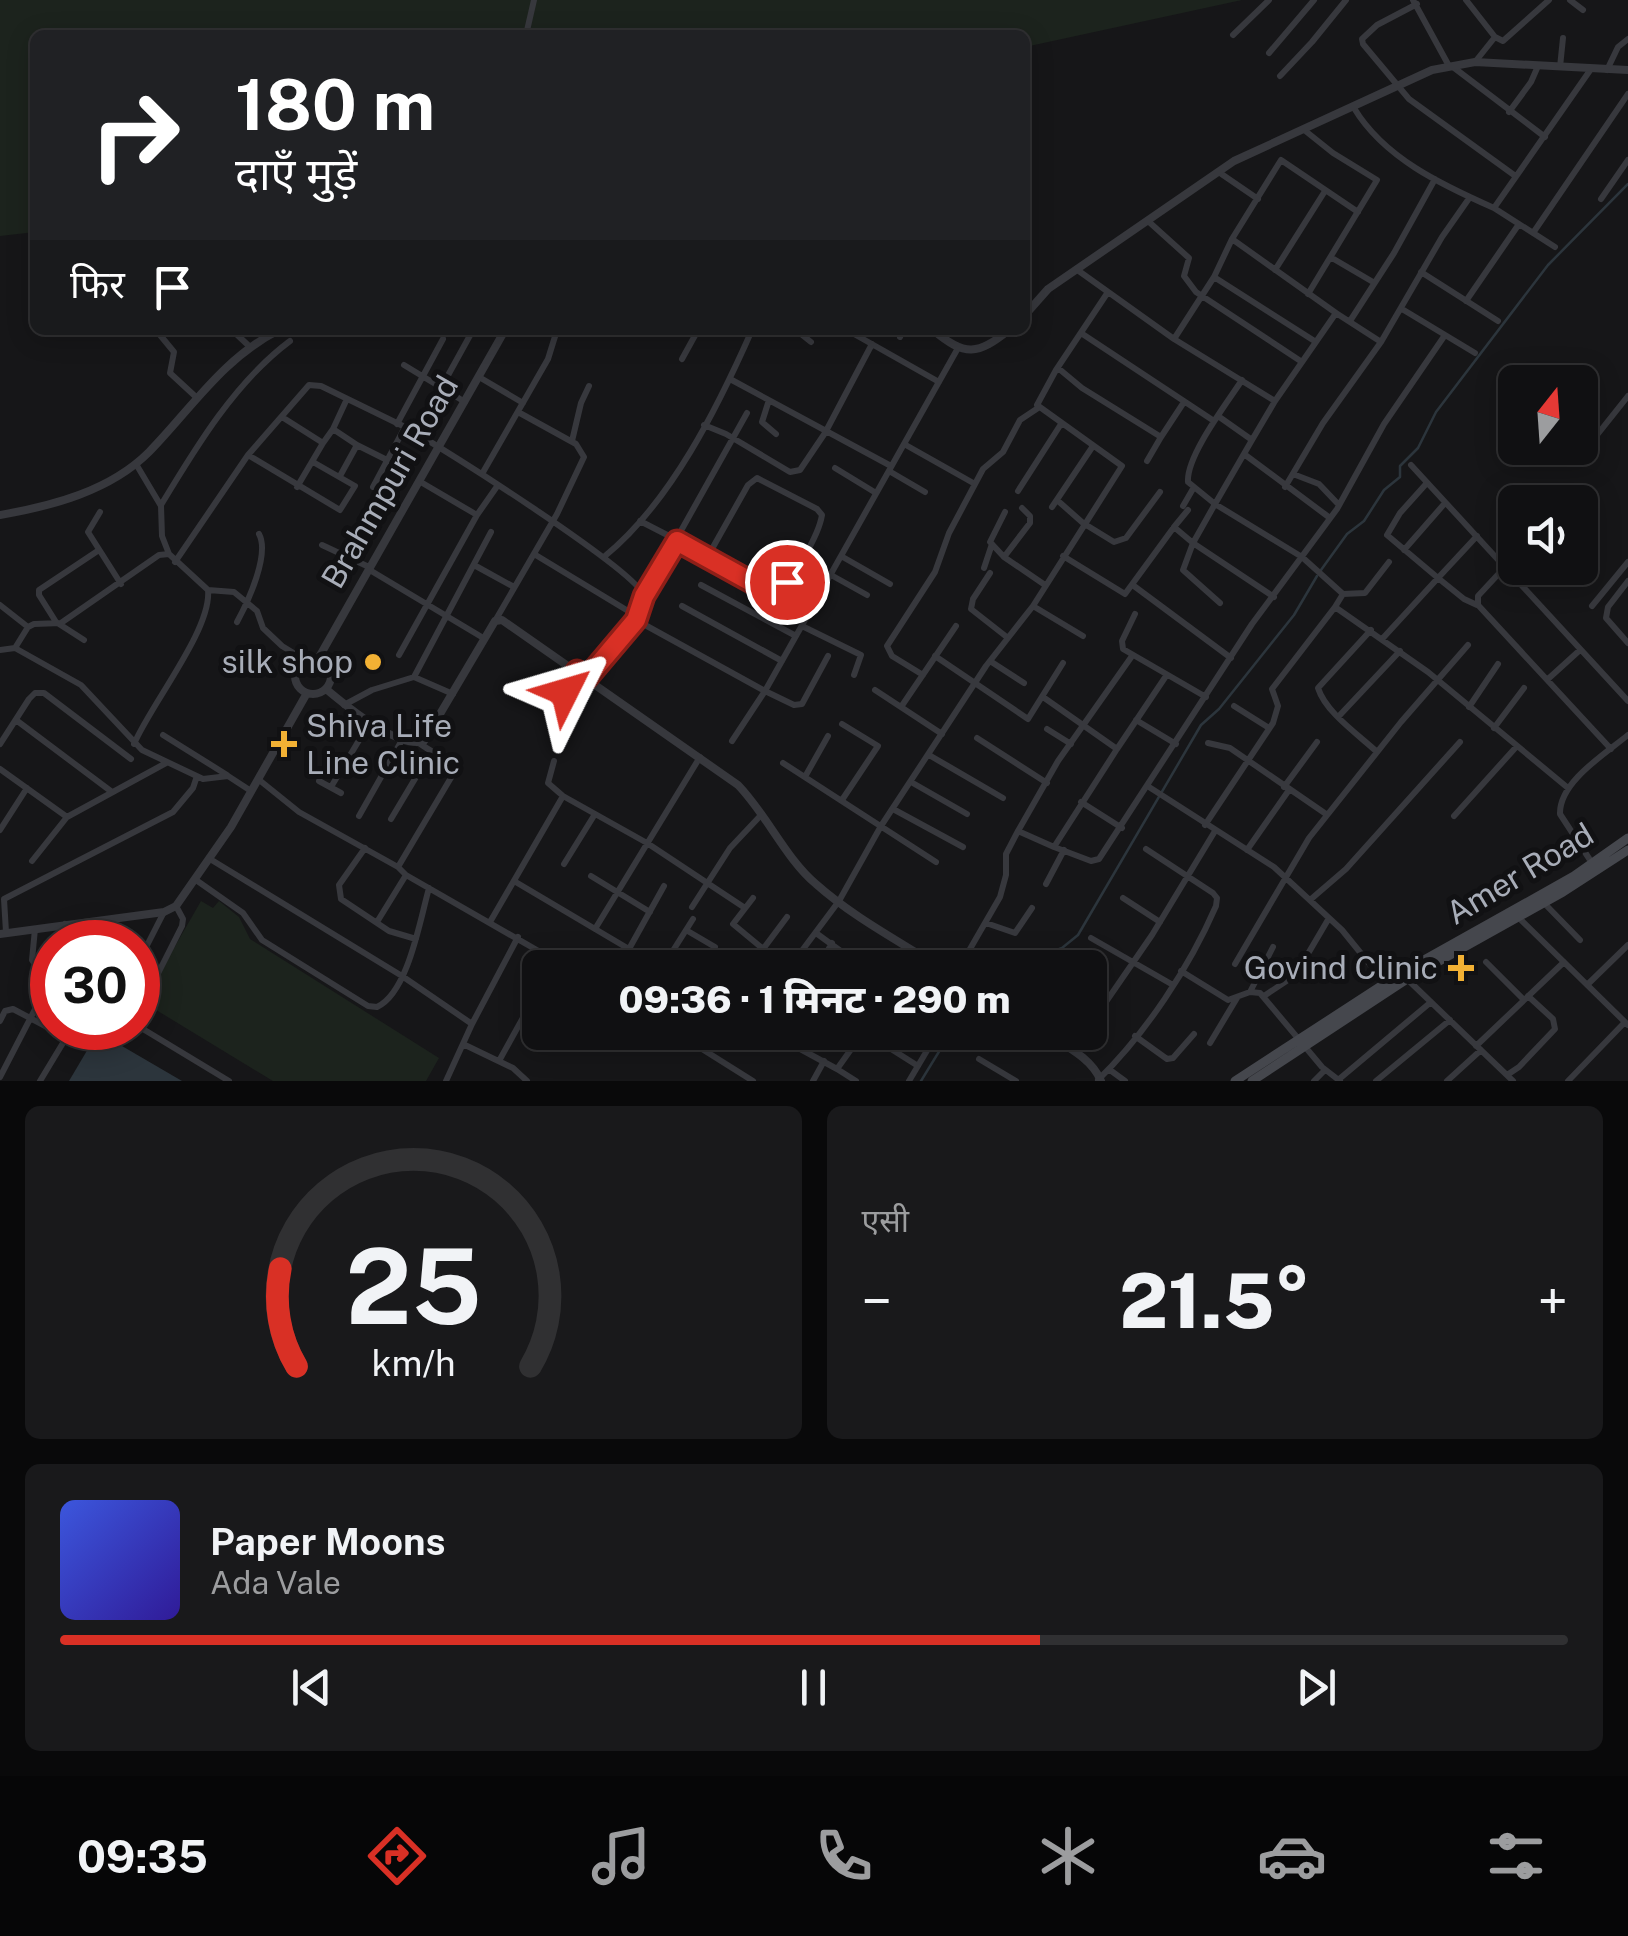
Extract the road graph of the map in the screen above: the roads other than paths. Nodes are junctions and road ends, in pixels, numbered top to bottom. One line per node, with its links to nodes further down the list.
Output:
1 (534, 0): 10 (street)
2 (1268, 0): 11 (street)
3 (1314, 0): 15 (street)
4 (1346, 0): 23 (street)
5 (1466, 0): 12 (street)
6 (1550, 0): 12 (street)
7 (1570, 0): 9 (street)
8 (1415, 2): 17 (street); 24 (street)
9 (1583, 10)
10 (527, 30)
11 (1234, 35)
12 (1494, 37): 16 (street)
13 (1563, 38): 19 (street)
14 (1628, 38): 22 (street)
15 (1269, 53)
16 (1475, 62): 17 (street); 18 (street)
17 (1450, 66): 24 (street); 27 (street)
18 (1538, 66): 19 (street); 27 (street)
19 (1560, 68): 20 (street)
20 (1591, 69): 22 (street); 29 (street)
21 (1627, 69): 22 (street)
22 (1607, 70)
23 (1280, 76)
24 (1397, 87): 26 (street); 32 (street)
25 (1628, 94): 42 (street)
26 (1354, 108): 28 (street); 33 (street)
27 (1509, 112): 29 (street)
28 (1303, 129): 31 (street); 39 (street)
29 (1544, 137): 32 (street)
30 (1628, 160): 37 (street)
31 (1220, 174): 36 (street); 40 (street)
32 (1514, 176): 38 (street)
33 (1435, 179): 35 (street); 50 (street)
34 (1325, 190): 36 (street); 39 (street); 47 (street)
35 (1470, 198): 38 (street); 48 (street)
36 (1258, 199): 43 (street)
37 (1601, 199)
38 (1494, 208): 41 (street)
39 (1358, 212): 45 (street)
40 (1148, 221): 46 (street); 53 (street)
41 (1519, 224): 42 (street); 54 (street)
42 (1533, 233): 44 (street)
43 (1232, 239): 47 (street); 49 (street)
44 (1556, 247)
45 (1332, 258): 50 (street); 52 (street)
46 (1076, 269): 51 (street); 55 (street)
47 (1276, 270): 52 (street)
48 (1421, 272): 54 (street); 56 (street)
49 (1214, 276): 53 (street); 78 (street)
50 (1373, 282): 58 (street)
51 (1108, 292): 60 (street); 75 (street)
52 (1308, 294): 57 (street)
53 (1202, 296): 75 (street); 85 (street)
54 (1466, 301): 59 (street)
55 (1030, 309)
56 (1402, 309): 61 (street); 79 (street)
57 (1336, 313): 58 (street); 78 (street)
58 (1350, 321): 79 (street)
59 (1498, 322)
60 (1081, 332): 87 (street); 101 (street)
61 (1446, 334): 83 (street); 150 (street)
62 (160, 335): 96 (street)
63 (237, 335): 81 (street)
64 (270, 335): 81 (street)
65 (470, 335): 94 (street)
66 (503, 335): 89 (street, Brahmpuri Road)
67 (555, 335): 102 (street)
68 (695, 335): 84 (street)
69 (749, 335): 90 (street)
70 (802, 335): 77 (street)
71 (855, 335): 80 (street)
72 (940, 335): 82 (street)
73 (1003, 335): 82 (street)
74 (443, 339): 88 (street)
75 (1174, 340): 91 (street)
76 (290, 341): 151 (street)
77 (811, 342)
78 (1316, 342): 85 (street)
79 (1381, 342): 134 (street)
80 (872, 344): 92 (street); 112 (street)
81 (249, 346): 96 (street)
82 (958, 348): 92 (street)
83 (1476, 353)
84 (682, 359)
85 (1302, 362): 99 (street)
86 (404, 366): 88 (street)
87 (1058, 368): 103 (street); 115 (street)
88 (422, 377): 94 (street); 110 (street)
89 (479, 378): 100 (street, Brahmpuri Road); 102 (street)
90 (730, 379): 97 (street); 109 (street)
91 (1242, 380): 99 (street); 107 (street)
92 (939, 382): 120 (street)
93 (590, 386): 118 (street)
94 (441, 388): 100 (street)
95 (1628, 396): 114 (street)
96 (196, 397): 129 (street)
97 (770, 400): 112 (street); 113 (street)
98 (346, 401): 106 (street); 110 (street); 111 (street)
99 (1275, 401): 117 (street)
100 (465, 402): 122 (street, Brahmpuri Road)
101 (1184, 402): 107 (street); 115 (street)
102 (523, 403): 104 (street)
103 (1038, 408): 108 (street); 137 (street)
104 (518, 412): 118 (street); 133 (street)
105 (747, 413): 116 (street)
106 (282, 418): 119 (street); 125 (street)
107 (1216, 418): 117 (street); 142 (street)
108 (1061, 424): 123 (street); 144 (street)
109 (704, 425): 116 (street); 158 (street)
110 (401, 426): 122 (street); 126 (street)
111 (333, 428): 119 (street); 121 (street)
112 (826, 431): 116 (street); 132 (street)
113 (776, 434)
114 (1598, 434)
115 (1161, 437): 127 (street)
116 (733, 439): 165 (street)
117 (1252, 440): 124 (street)
118 (572, 441): 159 (street)
119 (323, 444): 128 (street)
120 (904, 444): 132 (street); 137 (street)
121 (357, 445): 126 (street); 135 (street)
122 (440, 446): 133 (street); 136 (street, Brahmpuri Road)
123 (1093, 446): 160 (street); 160 (street)
124 (1244, 454): 143 (street); 149 (street)
125 (248, 455): 141 (street); 180 (street)
126 (387, 460): 140 (street)
127 (1147, 460)
128 (313, 462): 135 (street); 141 (street)
129 (136, 464): 151 (street); 155 (street)
130 (1411, 465): 138 (street)
131 (835, 468): 147 (street)
132 (890, 469): 145 (street); 147 (street)
133 (482, 474): 139 (street)
134 (1293, 474): 143 (street); 150 (street)
135 (340, 476): 141 (street)
136 (418, 481): 156 (street); 184 (street, Brahmpuri Road)
137 (975, 484): 245 (street)
138 (1426, 484): 148 (street); 170 (street)
139 (498, 485): 156 (street); 159 (street)
140 (373, 486)
141 (298, 487)
142 (1194, 487): 149 (street); 161 (street)
143 (1286, 487): 157 (street)
144 (1018, 490)
145 (924, 492)
146 (1160, 492): 160 (street)
147 (876, 493): 175 (street)
148 (1446, 503): 164 (street); 170 (street)
149 (1215, 504): 166 (street); 178 (street)
150 (1339, 505): 157 (street)
151 (160, 506): 171 (street)
152 (1022, 508): 176 (street)
153 (100, 512): 169 (street)
154 (1005, 512): 167 (street)
155 (0, 515)
156 (477, 515): 205 (street)
157 (1330, 518): 178 (street)
158 (640, 522): 165 (street); 173 (street)
159 (552, 523): 172 (street); 173 (street)
160 (1083, 523): 177 (street)
161 (1174, 527): 166 (street); 194 (street)
162 (491, 532): 183 (street)
163 (259, 534): 202 (street)
164 (1477, 536): 179 (street); 187 (street)
165 (677, 541): 174 (street); 199 (street)
166 (1192, 543): 200 (street); 201 (street)
167 (992, 544): 176 (street); 222 (street)
168 (322, 546): 184 (street)
169 (99, 550): 189 (street); 214 (street)
170 (1404, 550): 187 (street)
171 (169, 554): 180 (street); 189 (street)
172 (534, 554): 195 (street); 212 (street)
173 (605, 556): 199 (street)
174 (708, 556): 174 (street)
175 (841, 556): 186 (street); 190 (street)
176 (1004, 556): 193 (street)
177 (1063, 556): 193 (street); 194 (street)
178 (1302, 558): 197 (street); 200 (street)
179 (1498, 561)
180 (174, 562): 196 (street)
181 (1390, 562): 197 (street)
182 (1628, 562): 208 (street)
183 (474, 564): 195 (street); 211 (street)
184 (368, 568): 205 (street); 237 (street, Brahmpuri Road)
185 (1498, 574): 204 (street)
186 (830, 575): 198 (street); 216 (street)
187 (1438, 578): 204 (street); 223 (street)
188 (1628, 581): 226 (street)
189 (121, 584): 214 (street)
190 (890, 584)
191 (701, 585): 220 (street)
192 (1520, 585): 230 (street)
193 (1045, 586): 207 (street)
194 (1134, 586): 236 (street)
195 (514, 587): 213 (street)
196 (208, 590): 202 (street); 288 (street)
197 (1343, 594): 209 (street)
198 (867, 595)
199 (644, 596): 212 (street)
200 (1274, 596): 236 (street)
201 (1220, 602)
202 (247, 604): 215 (street); 238 (street)
203 (0, 605): 218 (street)
204 (1478, 605): 249 (street)
205 (428, 606): 211 (street); 232 (street)
206 (682, 606): 239 (street)
207 (1032, 606): 221 (street); 222 (street)
208 (1592, 606)
209 (1335, 608): 219 (street); 273 (street)
210 (1134, 614): 235 (street)
211 (446, 616): 224 (street); 247 (street)
212 (637, 619): 248 (street); 256 (street)
213 (495, 620): 224 (street); 243 (street)
214 (56, 622): 218 (street); 225 (street)
215 (237, 622)
216 (802, 626): 220 (street); 244 (street)
217 (956, 626): 234 (street)
218 (28, 628): 228 (street)
219 (1371, 630): 223 (street); 267 (street)
220 (796, 636): 239 (street)
221 (1082, 636)
222 (1008, 638): 240 (street)
223 (1383, 638): 231 (street)
224 (485, 639): 258 (street)
225 (84, 640)
226 (1628, 644)
227 (1468, 645): 250 (street)
228 (15, 648): 229 (street); 288 (street)
229 (0, 650)
230 (1580, 650): 249 (street); 261 (street)
231 (1400, 651): 250 (street); 267 (street)
232 (400, 655)
233 (828, 656): 256 (street)
234 (935, 656): 245 (street); 251 (street)
235 (1132, 656): 246 (street); 272 (street)
236 (1230, 658): 260 (street)
237 (318, 659): 238 (street); 254 (street)
238 (305, 660): 257 (street)
239 (782, 661): 256 (street)
240 (990, 661): 251 (street); 252 (street)
241 (1063, 663): 259 (street)
242 (1498, 664): 264 (street)
243 (577, 671): 248 (street); 266 (street)
244 (854, 675)
245 (922, 675): 265 (street)
246 (1166, 676): 260 (street); 269 (street)
247 (414, 678): 258 (street); 262 (street)
248 (587, 678): 297 (street)
249 (1548, 679): 292 (street)
250 (1438, 680): 264 (street); 295 (street)
251 (976, 682): 259 (street); 276 (street)
252 (1024, 683)
253 (1524, 688): 274 (street)
254 (326, 689): 257 (street); 262 (street)
255 (874, 690): 265 (street)
256 (766, 691): 282 (street)
257 (307, 693): 307 (street)
258 (454, 694): 285 (street)
259 (1042, 696): 272 (street)
260 (1206, 697): 290 (street)
261 (1628, 701)
262 (344, 705): 270 (street)
263 (1234, 706): 273 (street)
264 (1469, 707): 274 (street)
265 (901, 708): 276 (street)
266 (554, 712)
267 (1339, 716): 295 (street)
268 (16, 720): 287 (street); 298 (street); 317 (street)
269 (1136, 720): 290 (street); 293 (street)
270 (370, 722): 281 (street); 311 (street)
271 (842, 724): 321 (street)
272 (1082, 726): 289 (street); 293 (street)
273 (1269, 728): 299 (street)
274 (1494, 728): 291 (street)
275 (1047, 729): 289 (street)
276 (942, 734): 296 (street)
277 (164, 735): 305 (street)
278 (828, 736): 306 (street)
279 (1627, 737): 292 (street)
280 (977, 738): 310 (street)
281 (402, 740): 285 (street); 328 (street)
282 (732, 741)
283 (1317, 742): 315 (street)
284 (1460, 742): 365 (street)
285 (419, 743): 294 (street)
286 (1208, 743): 299 (street)
287 (0, 744)
288 (134, 744): 300 (street)
289 (1071, 744): 310 (street)
290 (1176, 744): 312 (street)
291 (1517, 746): 314 (street); 329 (street)
292 (1611, 748): 314 (street)
293 (1117, 749): 322 (street)
294 (431, 752): 331 (street); 351 (street)
295 (1377, 752): 327 (street)
296 (929, 755): 309 (street); 320 (street)
297 (700, 757): 324 (street); 339 (street)
298 (131, 759)
299 (1246, 760): 315 (street); 332 (street)
300 (167, 762): 304 (street); 317 (street)
301 (554, 762): 319 (street)
302 (783, 763): 306 (street)
303 (0, 769): 313 (street)
304 (197, 776): 305 (street); 387 (street)
305 (228, 776): 316 (street)
306 (806, 776): 321 (street)
307 (257, 778): 316 (street); 342 (street)
308 (320, 781): 311 (street)
309 (911, 782): 323 (street); 326 (street)
310 (1046, 783): 336 (street)
311 (331, 787): 318 (street)
312 (1149, 787): 332 (street); 334 (street)
313 (26, 788): 330 (street); 335 (street)
314 (1568, 788): 349 (street)
315 (1286, 789): 327 (street); 345 (street)
316 (251, 791): 346 (street)
317 (112, 792): 330 (street)
318 (341, 793)
319 (564, 796): 325 (street); 357 (street)
320 (1004, 798)
321 (842, 800): 333 (street)
322 (1081, 802): 334 (street); 341 (street)
323 (893, 809): 333 (street); 340 (street)
324 (763, 813): 358 (street); 366 (street)
325 (595, 814): 339 (street); 350 (street)
326 (967, 814)
327 (1326, 814): 355 (street)
328 (359, 816)
329 (1454, 816)
330 (67, 817): 347 (street)
331 (391, 818)
332 (1205, 825): 337 (street)
333 (882, 826): 348 (street); 366 (street)
334 (1122, 828): 344 (street)
335 (0, 830)
336 (1018, 830): 341 (street); 383 (street)
337 (1215, 831): 345 (street); 354 (street)
338 (1627, 843): 349 (main road, Amer Road); 367 (main road, Amer Road)
339 (648, 844): 358 (street); 362 (street)
340 (963, 847)
341 (1054, 847): 344 (street)
342 (364, 848): 351 (street); 380 (street)
343 (1146, 849): 354 (street)
344 (1064, 850): 359 (street)
345 (1247, 850): 355 (street)
346 (210, 860): 356 (street); 413 (street)
347 (32, 862)
348 (936, 862)
349 (1592, 863): 374 (main road, Amer Road)
350 (564, 864)
351 (398, 867): 352 (street)
352 (406, 875): 361 (street); 380 (street)
353 (591, 876): 362 (street)
354 (1187, 877): 382 (street); 412 (street)
355 (1286, 878): 365 (street); 410 (street)
356 (196, 880): 368 (street); 413 (street)
357 (514, 882): 381 (street); 385 (street)
358 (707, 882): 369 (street); 370 (street)
359 (1046, 884)
360 (664, 886): 373 (street)
361 (429, 888): 381 (street); 391 (street)
362 (618, 892): 373 (street); 385 (street)
363 (752, 898): 370 (street)
364 (1123, 898): 382 (street)
365 (1310, 900): 376 (street)
366 (839, 901): 388 (street); 404 (street)
367 (1544, 902): 374 (main road, Amer Road); 392 (street)
368 (176, 906): 372 (street); 411 (street)
369 (692, 907)
370 (745, 908): 397 (street)
371 (1032, 908): 383 (street)
372 (164, 912): 378 (street); 379 (street)
373 (650, 912): 398 (street)
374 (1515, 914): 408 (street); 415 (main road, Amer Road)
375 (787, 918): 397 (street)
376 (1329, 918): 406 (street); 416 (street)
377 (693, 919): 386 (street)
378 (97, 920)
379 (160, 920)
380 (376, 922): 391 (street)
381 (490, 922): 389 (street)
382 (1160, 922): 409 (street)
383 (986, 923): 405 (street)
384 (30, 929): 387 (street)
385 (595, 929): 398 (street)
386 (686, 930): 396 (street); 400 (street)
387 (3, 933)
388 (816, 933): 393 (street); 401 (street)
389 (518, 937): 399 (street); 431 (street)
390 (1091, 938): 409 (street)
391 (416, 939): 413 (street)
392 (1580, 940)
393 (832, 943): 402 (street); 403 (street)
394 (1628, 945): 418 (street)
395 (1273, 947): 419 (street)
396 (715, 948)
397 (762, 948)
398 (629, 949)
399 (535, 950)
400 (673, 950)
401 (802, 950)
402 (828, 950)
403 (841, 950)
404 (914, 950)
405 (970, 950)
406 (1309, 952)
407 (1486, 962): 422 (street)
408 (1564, 962): 418 (street); 422 (street)
409 (1132, 964): 417 (street); 423 (street)
410 (1235, 964)
411 (160, 970)
412 (1181, 971): 417 (street); 421 (street)
413 (402, 976): 431 (street)
414 (1294, 976): 420 (street)
415 (1404, 976): 416 (main road, Amer Road); 424 (street); 436 (main road, Amer Road)
416 (1384, 983): 436 (main road, Amer Road)
417 (1173, 985): 434 (street)
418 (1588, 985): 432 (street)
419 (1250, 992): 420 (street); 421 (street)
420 (1264, 996): 436 (street)
421 (1237, 998): 437 (street)
422 (1526, 998): 439 (street); 453 (street)
423 (1107, 1000)
424 (1431, 1002): 427 (street); 455 (street)
425 (30, 1018): 428 (street)
426 (522, 1020): 430 (street)
427 (1450, 1020): 439 (street); 469 (street)
428 (0, 1021)
429 (30, 1023): 452 (street)
430 (520, 1023): 446 (street)
431 (472, 1024): 438 (street)
432 (1626, 1024): 471 (street)
433 (1194, 1034): 434 (street)
434 (1135, 1036): 450 (street)
435 (160, 1039): 457 (street)
436 (1301, 1041): 451 (street); 466 (main road, Amer Road); 467 (main road, Amer Road)
437 (1210, 1043)
438 (463, 1044): 446 (street); 458 (street)
439 (1479, 1048): 453 (street); 470 (street)
440 (58, 1050): 456 (street)
441 (703, 1050): 460 (street)
442 (806, 1050): 447 (street)
443 (927, 1050): 448 (street)
444 (1074, 1051): 454 (street)
445 (979, 1059): 464 (street)
446 (499, 1061): 459 (street)
447 (824, 1061): 449 (street); 461 (street)
448 (918, 1066): 449 (street); 463 (street)
449 (837, 1068): 462 (street)
450 (1110, 1070): 454 (street); 465 (street)
451 (1326, 1070): 455 (street); 468 (street)
452 (0, 1077)
453 (1510, 1078)
454 (1100, 1080)
455 (1339, 1080)
456 (40, 1081)
457 (229, 1081)
458 (446, 1081)
459 (527, 1081)
460 (753, 1081)
461 (813, 1081)
462 (856, 1081)
463 (909, 1081)
464 (1016, 1081)
465 (1125, 1081)
466 (1235, 1081)
467 (1252, 1081)
468 (1314, 1081)
469 (1376, 1081)
470 (1447, 1081)
471 (1568, 1081)

